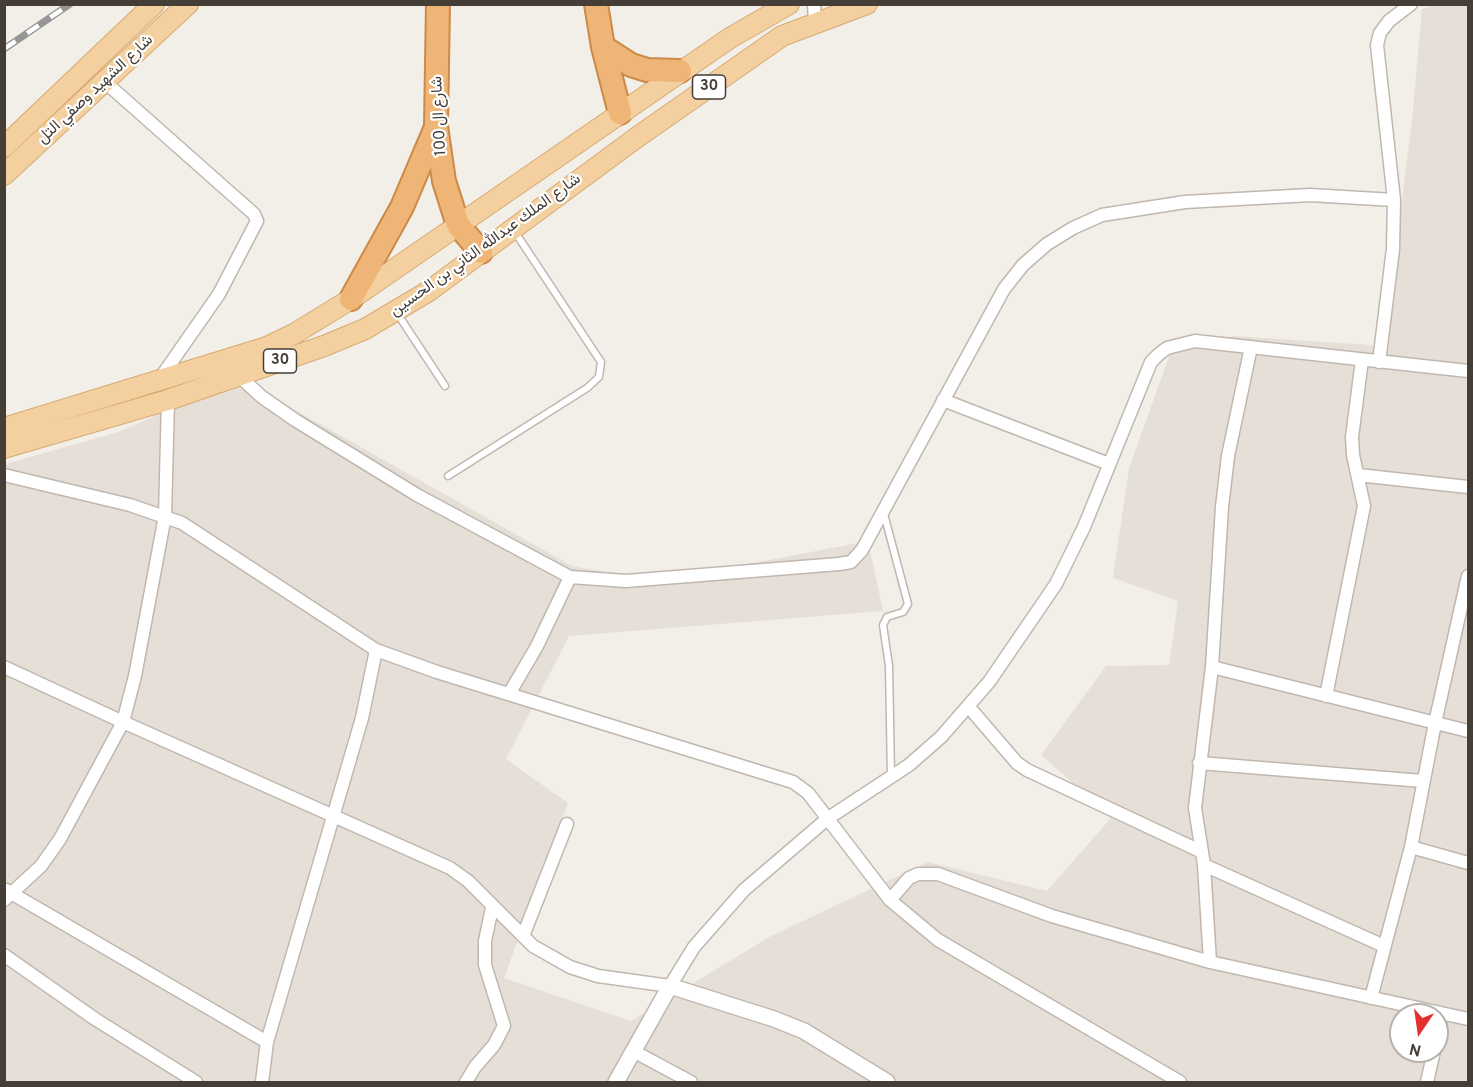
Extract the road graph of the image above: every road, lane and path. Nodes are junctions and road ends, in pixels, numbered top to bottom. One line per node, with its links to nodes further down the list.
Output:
1 (153, 4): 16 (main road, شارع الشهيد وصفي التل)
2 (188, 4): 12 (main road, شارع الشهيد وصفي التل)
3 (438, 4): 14 (highway, شارع ال 100)
4 (596, 4): 10 (highway)
5 (789, 4): 8 (main road, شارع الملك عبدالله الثاني بن الحسين / 30)
6 (867, 4): 9 (main road, شارع الملك عبدالله الثاني بن الحسين / 30)
7 (1411, 4): 18 (street)
8 (768, 11): 11 (main road, شارع الملك عبدالله الثاني بن الحسين / 30)
9 (821, 13): 15 (main road, شارع الملك عبدالله الثاني بن الحسين / 30)
10 (603, 47): 11 (highway); 13 (highway)
11 (680, 71): 13 (main road, شارع الملك عبدالله الثاني بن الحسين / 30)
12 (105, 82): 17 (main road, شارع الشهيد وصفي التل); 29 (street)
13 (620, 113): 15 (main road); 19 (main road, شارع الملك عبدالله الثاني بن الحسين / 30)
14 (436, 126): 19 (highway, شارع ال 100); 22 (highway)
15 (636, 138): 20 (main road, شارع الملك عبدالله الثاني بن الحسين / 30)
16 (4, 147)
17 (4, 175)
18 (1394, 200): 26 (street); 32 (street)
19 (458, 225): 21 (highway, شارع ال 100); 22 (main road, شارع الملك عبدالله الثاني بن الحسين / 30)
20 (513, 229): 21 (main road, شارع الملك عبدالله الثاني بن الحسين / 30); 38 (lane)
21 (481, 252): 23 (main road, شارع الملك عبدالله الثاني بن الحسين / 30)
22 (351, 299): 29 (main road, شارع الملك عبدالله الثاني بن الحسين / 30)
23 (397, 312): 28 (main road, شارع الملك عبدالله الثاني بن الحسين / 30); 30 (lane)
24 (1251, 347): 25 (street); 35 (street); 47 (street)
25 (1362, 360): 26 (street); 37 (street)
26 (1379, 362): 27 (street)
27 (1468, 371)
28 (239, 376): 31 (main road, شارع الملك عبدالله الثاني بن الحسين / 30); 42 (street)
29 (157, 383): 33 (main road, شارع الملك عبدالله الثاني بن الحسين / 30)
30 (445, 386)
31 (168, 400): 34 (main road, شارع الملك عبدالله الثاني بن الحسين / 30); 41 (street)
32 (943, 400): 35 (street); 40 (street)
33 (4, 428)
34 (4, 448)
35 (1109, 464): 50 (street)
36 (4, 475): 41 (street)
37 (1358, 475): 39 (street); 49 (street)
38 (448, 476)
39 (1468, 487)
40 (883, 510): 42 (street); 55 (lane)
41 (165, 516): 45 (street); 51 (street)
42 (570, 576): 48 (street)
43 (1468, 576): 44 (street)
44 (1466, 605): 52 (street)
45 (376, 650): 48 (street); 57 (street)
46 (4, 667): 51 (street)
47 (1212, 667): 49 (street); 54 (street)
48 (509, 694): 58 (street)
49 (1326, 696): 52 (street)
50 (968, 706): 55 (street); 61 (street)
51 (123, 723): 57 (street); 64 (street)
52 (1435, 723): 53 (street); 56 (street)
53 (1468, 731)
54 (1199, 763): 56 (street); 61 (street)
55 (891, 777): 58 (street)
56 (1423, 781): 60 (street)
57 (332, 814): 66 (street); 76 (street)
58 (827, 819): 65 (street); 71 (street)
59 (567, 824): 67 (street)
60 (1411, 846): 62 (street); 68 (street)
61 (1200, 851): 63 (street)
62 (1468, 863)
63 (1204, 865): 68 (street); 70 (street)
64 (7, 894): 76 (street)
65 (890, 900): 70 (street); 85 (street)
66 (492, 908): 67 (street); 81 (street)
67 (523, 936): 71 (street)
68 (1384, 946): 72 (street)
69 (4, 955): 79 (street)
70 (1210, 962): 72 (street)
71 (670, 986): 77 (street); 84 (street)
72 (1371, 998): 73 (street)
73 (1393, 1003)
74 (1449, 1015): 75 (street)
75 (1468, 1019)
76 (267, 1042): 80 (street)
77 (635, 1052): 82 (street); 83 (street)
78 (1431, 1063): 86 (street)
79 (196, 1083)
80 (262, 1083)
81 (466, 1083)
82 (616, 1083)
83 (691, 1083)
84 (887, 1083)
85 (1180, 1083)
86 (1427, 1083)

